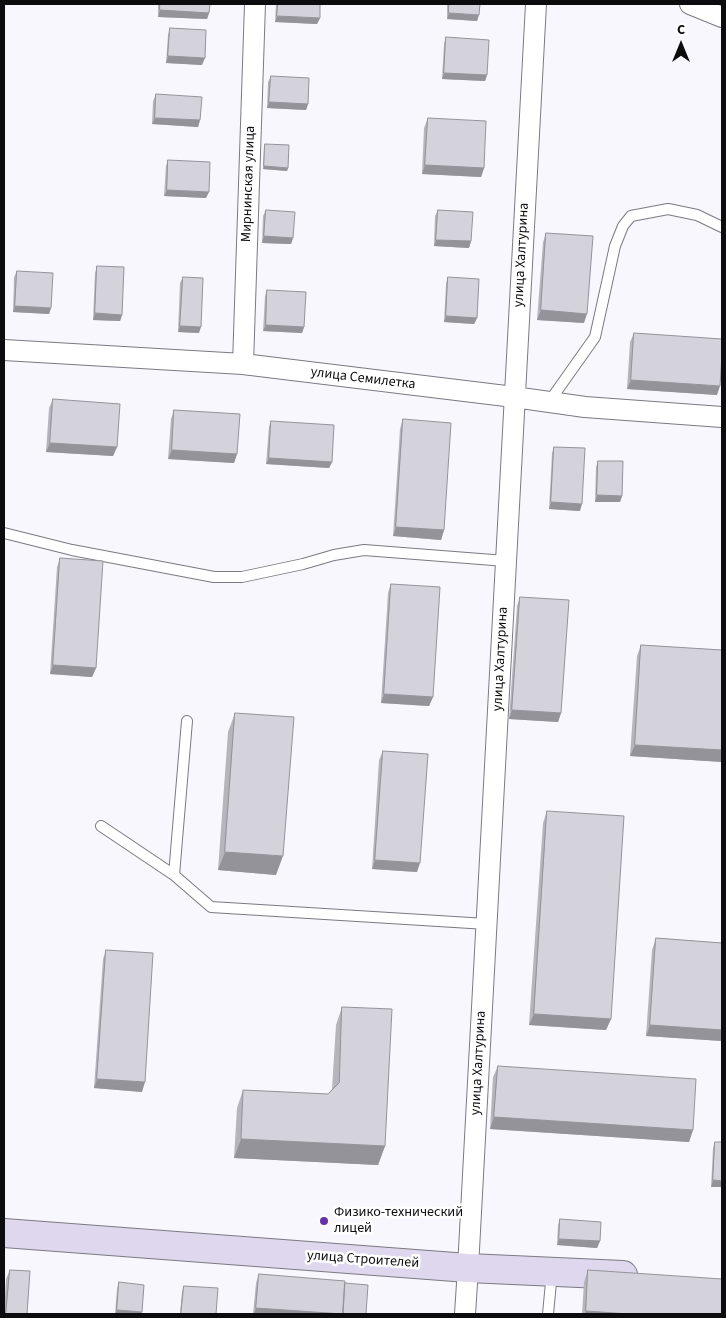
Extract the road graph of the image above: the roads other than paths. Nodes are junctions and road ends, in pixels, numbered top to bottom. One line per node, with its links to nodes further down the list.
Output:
1 (255, 4): 7 (street, Мирнинская улица)
2 (536, 4): 8 (street, улица Халтурина)
3 (690, 4): 4 (street)
4 (722, 17)
5 (722, 227): 9 (lane)
6 (4, 350): 7 (street, улица Семилетка)
7 (243, 364): 8 (street, улица Семилетка)
8 (514, 397): 9 (street, улица Семилетка); 12 (street, улица Халтурина)
9 (549, 402): 10 (street, улица Семилетка)
10 (722, 417)
11 (4, 533): 12 (lane)
12 (506, 561): 16 (street, улица Халтурина)
13 (187, 721): 15 (lane)
14 (101, 826): 15 (lane)
15 (174, 875): 16 (lane)
16 (487, 924): 18 (street, улица Халтурина)
17 (4, 1233): 18 (main road, улица Строителей)
18 (468, 1268): 19 (main road, улица Строителей); 21 (street, улица Халтурина)
19 (552, 1271): 20 (main road, улица Строителей); 22 (lane)
20 (647, 1276)
21 (465, 1314)
22 (548, 1314)

